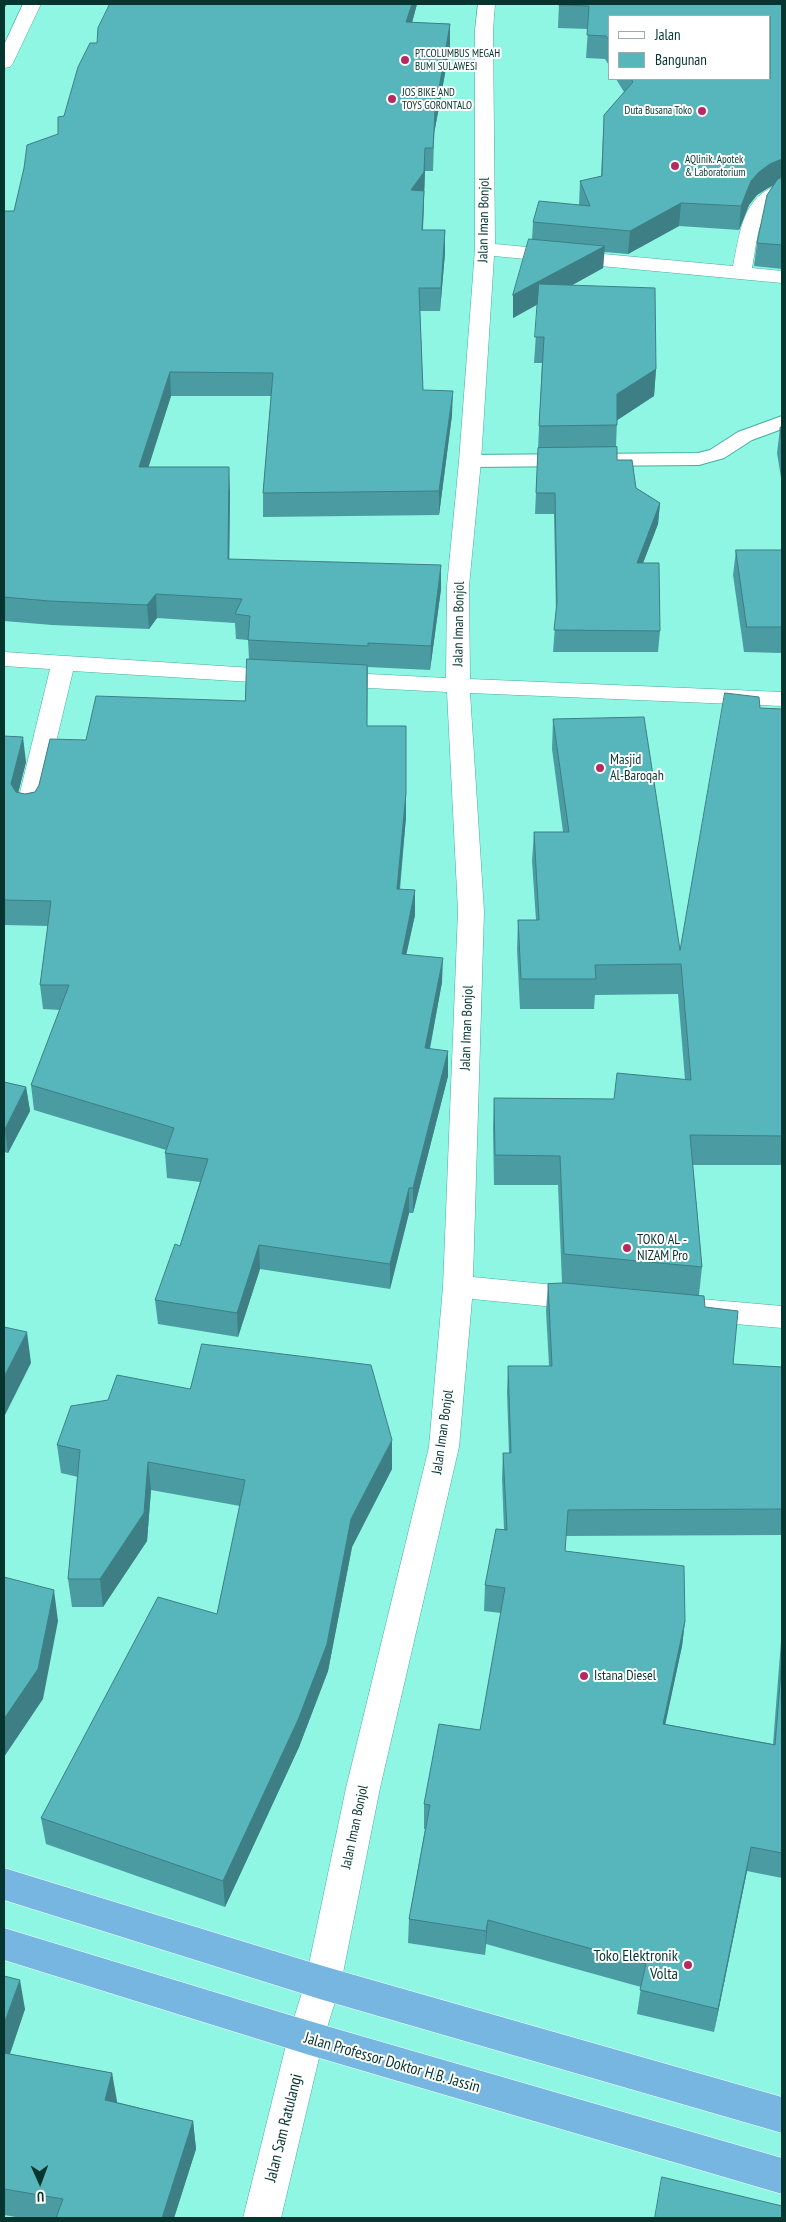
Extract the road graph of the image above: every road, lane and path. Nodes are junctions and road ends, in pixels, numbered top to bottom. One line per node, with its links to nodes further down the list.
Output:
1 (32, 4): 3 (street)
2 (486, 4): 5 (street, Jalan Iman Bonjol)
3 (4, 63)
4 (782, 190): 6 (street)
5 (485, 249): 6 (street); 9 (street, Jalan Iman Bonjol)
6 (741, 273): 7 (street)
7 (782, 277)
8 (782, 422): 9 (lane)
9 (470, 460): 12 (street, Jalan Iman Bonjol)
10 (4, 659): 11 (street)
11 (63, 664): 12 (street); 14 (street)
12 (458, 684): 13 (street); 15 (street, Jalan Iman Bonjol)
13 (782, 699)
14 (28, 809)
15 (458, 1288): 16 (street); 21 (street, Jalan Iman Bonjol)
16 (609, 1301)
17 (676, 1307): 18 (street)
18 (782, 1316)
19 (4, 1884): 21 (highway)
20 (4, 1944): 22 (highway, Jalan Professor Doktor H.B. Jassin)
21 (323, 1983): 22 (street, Jalan Iman Bonjol); 23 (highway)
22 (306, 2037): 24 (highway, Jalan Professor Doktor H.B. Jassin); 25 (street, Jalan Sam Ratulangi)
23 (782, 2115)
24 (782, 2176)
25 (262, 2218)

